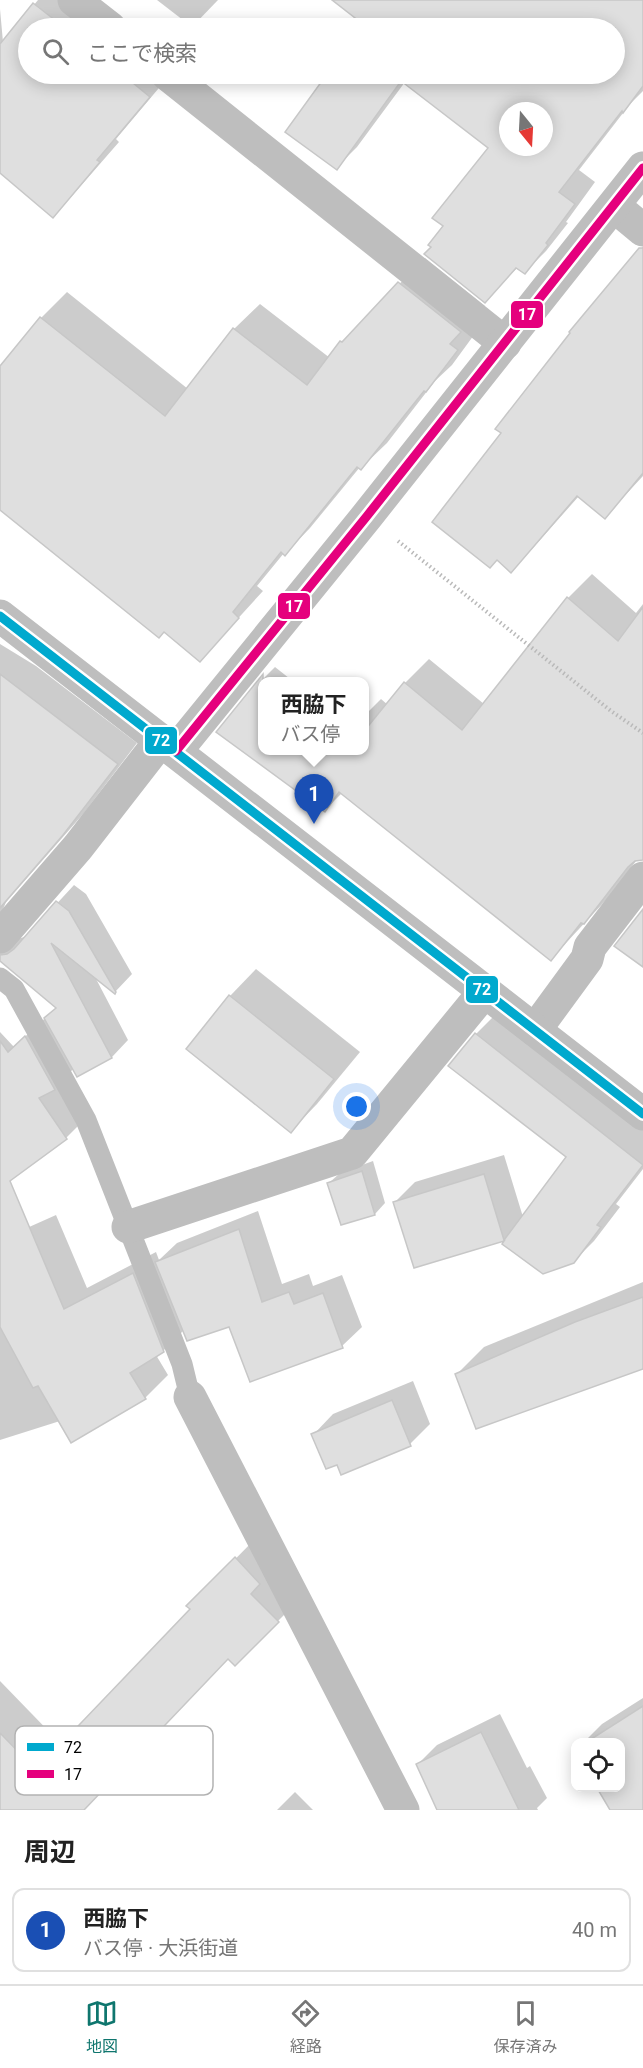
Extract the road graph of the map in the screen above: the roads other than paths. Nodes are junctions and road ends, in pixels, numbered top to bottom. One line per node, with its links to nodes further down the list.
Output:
1 (75, 0): 2 (street)
2 (98, 18)
3 (180, 84): 7 (street)
4 (643, 168): 5 (street)
5 (614, 206): 6 (street); 7 (street)
6 (643, 230)
7 (505, 343): 9 (street)
8 (0, 616): 9 (street)
9 (169, 746): 11 (street); 13 (street)
10 (643, 878): 14 (street)
11 (0, 937)
12 (0, 978): 16 (lane)
13 (485, 991): 14 (street); 16 (street)
14 (535, 1030): 15 (street)
15 (643, 1114)
16 (128, 1227): 17 (lane)
17 (190, 1396): 18 (street)
18 (403, 1810)

